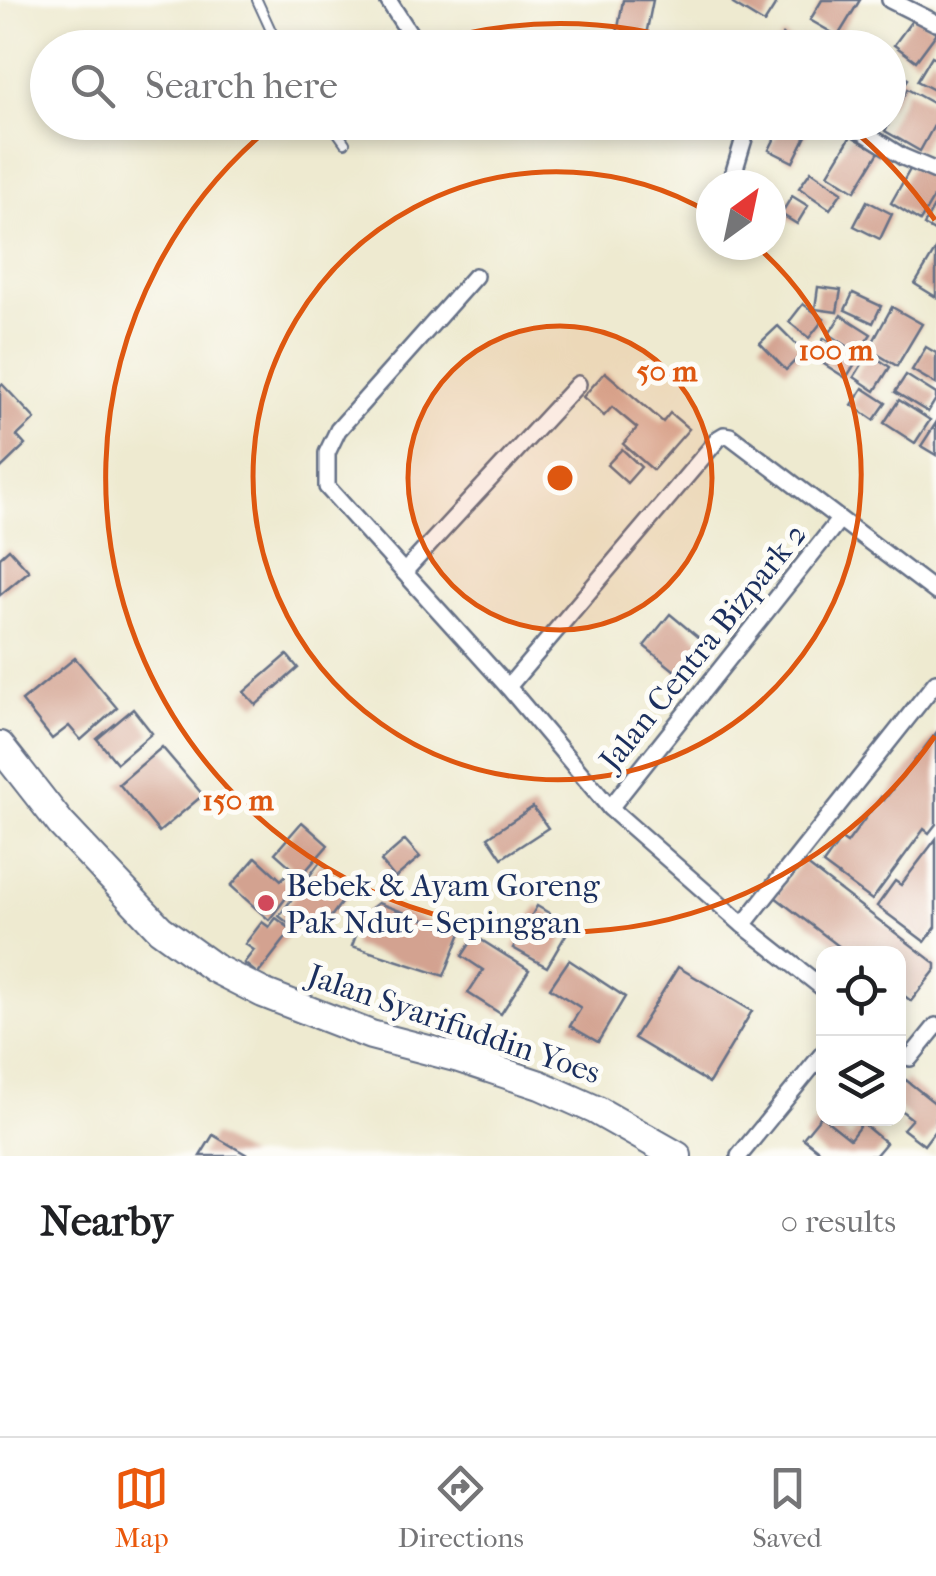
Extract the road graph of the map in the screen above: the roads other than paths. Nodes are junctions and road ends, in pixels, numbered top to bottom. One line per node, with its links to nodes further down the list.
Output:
1 (258, 0): 5 (lane)
2 (388, 0): 6 (street)
3 (890, 0): 4 (street)
4 (936, 23)
5 (271, 30)
6 (407, 30)
7 (342, 140): 10 (lane)
8 (744, 140): 11 (street)
9 (875, 140): 12 (street)
10 (344, 143)
11 (735, 170)
12 (936, 170)
13 (474, 276): 16 (street, Jalan Centra Bizpark 2)
14 (578, 384): 16 (street)
15 (839, 520): 17 (street, Jalan Centra Bizpark 2); 19 (street, Jalan Centra Bizpark 2); 21 (street, Jalan Centra Bizpark 2)
16 (404, 572): 19 (street, Jalan Centra Bizpark 2)
17 (936, 592)
18 (936, 682): 22 (street)
19 (508, 687): 21 (street, Jalan Centra Bizpark 2)
20 (0, 746): 27 (highway, Jalan Syarifuddin Yoes)
21 (610, 808): 22 (street, Jalan Centra Bizpark 2)
22 (743, 926): 23 (street, Jalan Centra Bizpark 2)
23 (816, 983)
24 (936, 1026): 25 (street)
25 (906, 1057)
26 (816, 1062): 28 (street)
27 (677, 1156)
28 (739, 1156)

